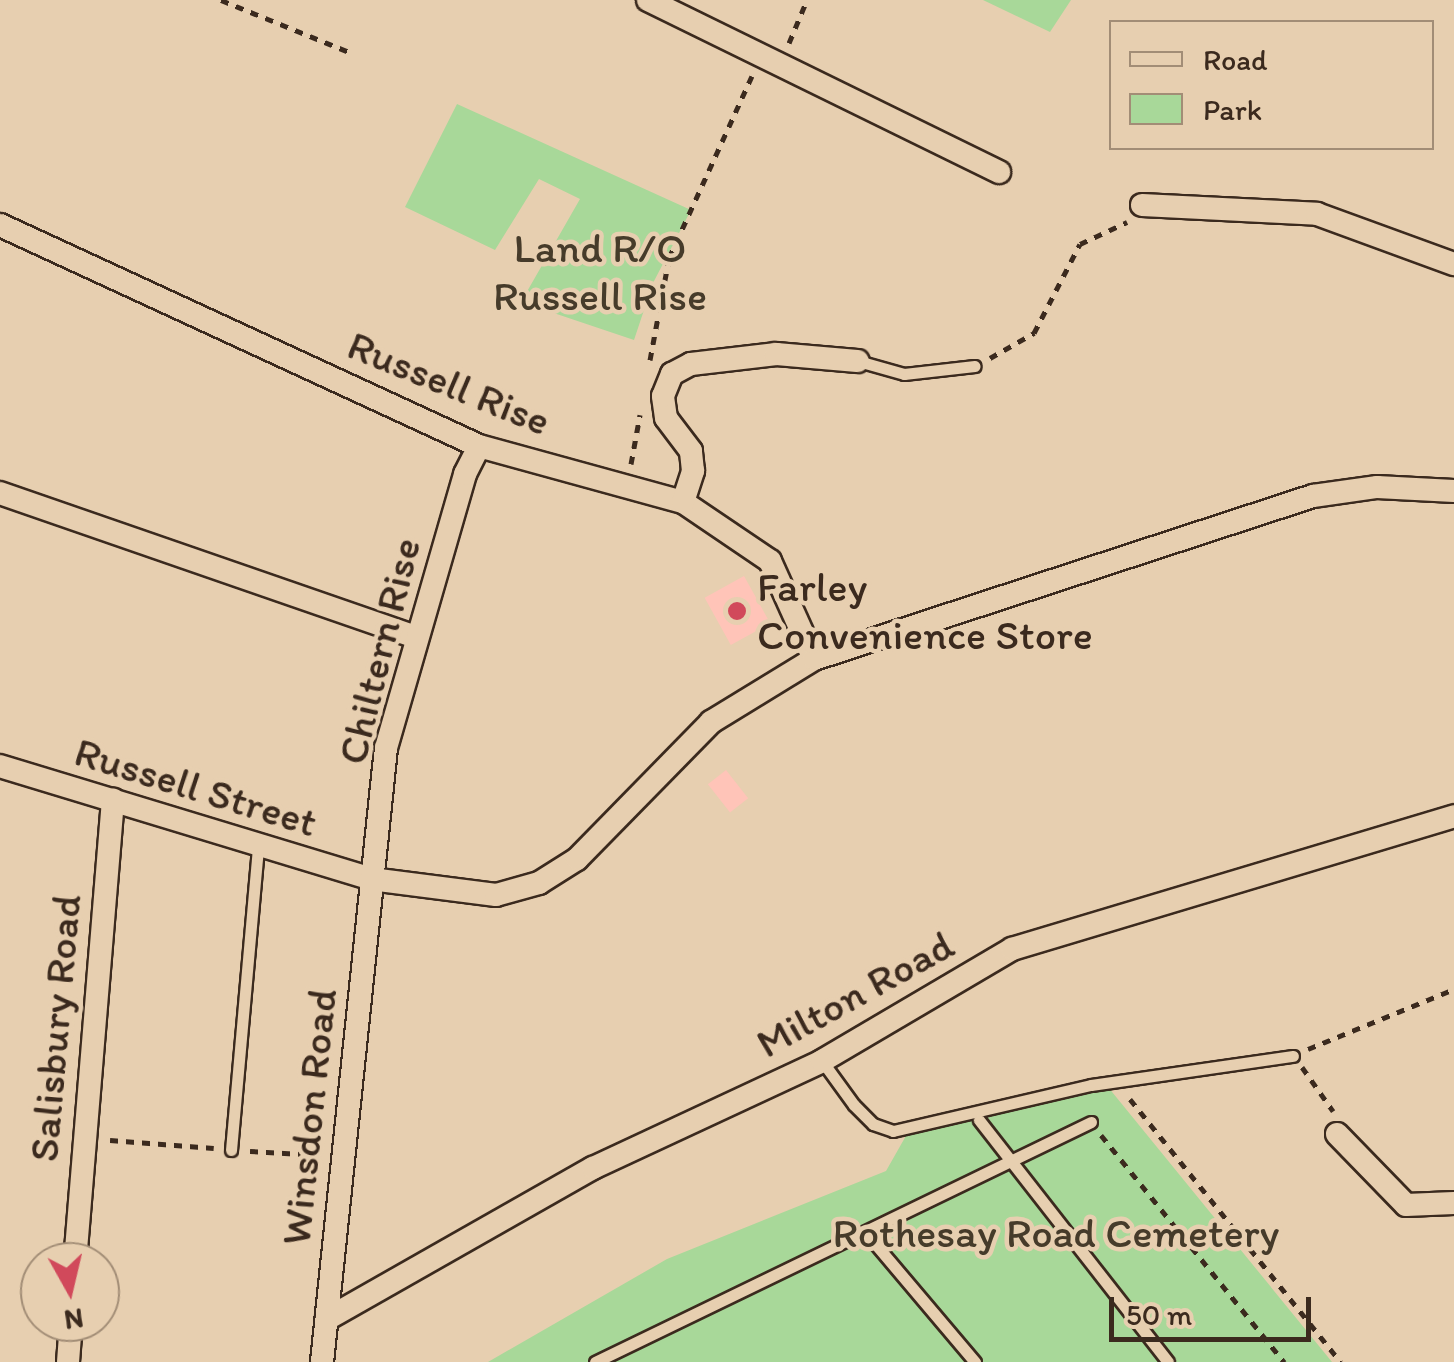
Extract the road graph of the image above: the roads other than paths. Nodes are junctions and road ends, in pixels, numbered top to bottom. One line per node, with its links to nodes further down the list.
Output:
1 (648, 0): 2 (street)
2 (999, 172)
3 (1142, 205): 5 (street)
4 (0, 225): 8 (street, Russell Rise)
5 (1454, 264)
6 (858, 361): 7 (lane); 11 (street)
7 (975, 366)
8 (479, 446): 11 (street, Russell Rise); 12 (street, Chiltern Rise)
9 (1454, 491): 13 (street, Russell Street)
10 (0, 494): 12 (street)
11 (683, 502): 13 (street, Russell Rise)
12 (416, 637): 18 (street, Chiltern Rise)
13 (814, 659): 18 (street, Russell Street)
14 (0, 766): 15 (street, Russell Street)
15 (113, 800): 17 (street, Russell Street); 28 (street, Salisbury Road)
16 (1454, 816): 20 (street, Milton Road)
17 (258, 846): 18 (street, Russell Street); 24 (lane)
18 (371, 879): 29 (street, Winsdon Road)
19 (1293, 1056): 20 (lane)
20 (822, 1061): 29 (street, Milton Road)
21 (979, 1120): 25 (lane)
22 (1091, 1122): 25 (lane)
23 (1337, 1134): 26 (street)
24 (230, 1150)
25 (1009, 1164): 27 (lane); 33 (lane)
26 (1454, 1204)
27 (866, 1233): 31 (lane); 32 (lane)
28 (77, 1242)
29 (328, 1319): 30 (street, Winsdon Road)
30 (322, 1362)
31 (595, 1362)
32 (975, 1362)
33 (1168, 1362)

